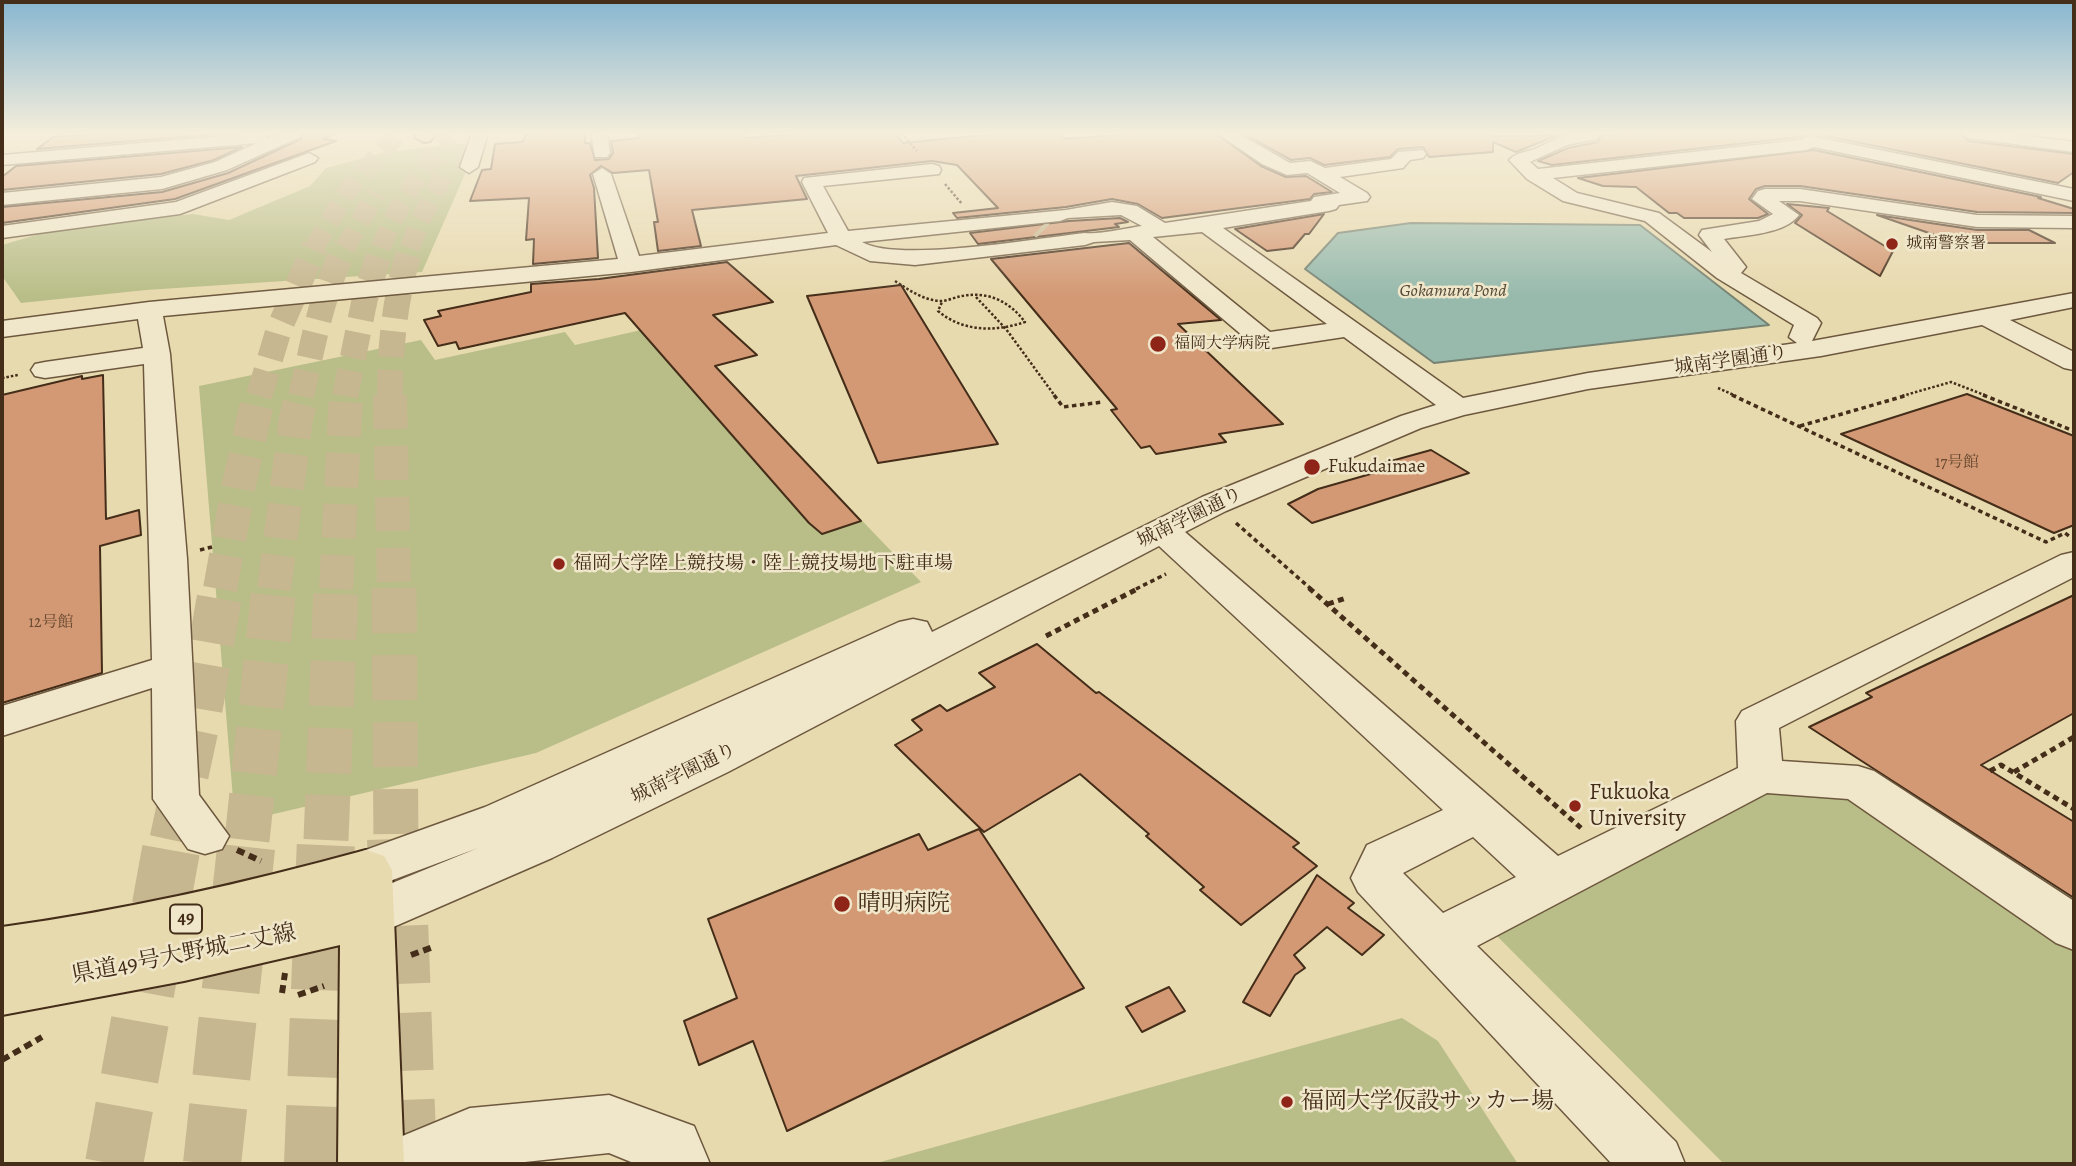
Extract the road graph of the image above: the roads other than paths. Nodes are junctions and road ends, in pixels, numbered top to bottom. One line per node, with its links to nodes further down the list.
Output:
1 (115, 187): 10 (street)
2 (233, 187): 16 (street)
3 (608, 187): 22 (street)
4 (814, 187): 18 (street)
5 (1344, 187): 13 (street)
6 (1554, 187): 11 (street)
7 (1616, 187): 11 (street)
8 (2034, 187): 9 (street)
9 (2074, 195)
10 (10, 197)
11 (1652, 217): 23 (street)
12 (2074, 222): 23 (street)
13 (1206, 225): 15 (street); 19 (street)
14 (1042, 230): 15 (street); 17 (street); 18 (street); 20 (street)
15 (1161, 230): 17 (street)
16 (2, 232)
17 (1135, 233): 21 (street)
18 (828, 240): 20 (street); 20 (street); 22 (street)
19 (1241, 250): 21 (street); 29 (street)
20 (915, 258)
21 (1167, 260): 29 (street)
22 (631, 265): 26 (street)
23 (1725, 273): 30 (street)
24 (2074, 288): 30 (street, 城南学園通り)
25 (2074, 300): 27 (street, 城南学園通り)
26 (149, 309): 28 (street); 31 (street)
27 (1985, 317): 32 (street); 34 (street, 城南学園通り)
28 (2, 329)
29 (1349, 329): 34 (street)
30 (1802, 337): 34 (street, 城南学園通り)
31 (157, 355): 33 (street); 37 (street)
32 (2074, 362)
33 (45, 370)
34 (1448, 401): 35 (street, 城南学園通り); 43 (street, 城南学園通り)
35 (1150, 537): 40 (street); 43 (street, 城南学園通り)
36 (2070, 544): 39 (street)
37 (172, 668): 38 (street); 41 (street)
38 (2, 722)
39 (1761, 776): 42 (street); 44 (street)
40 (1478, 814): 42 (street); 45 (street)
41 (205, 836)
42 (1553, 881): 45 (street)
43 (366, 893): 46 (main road, 県道49号大野城二丈線 / 49); 47 (main road, 県道49号大野城二丈線 / 49); 48 (main road)
44 (2074, 928)
45 (1439, 940): 51 (street)
46 (2, 950)
47 (2, 990)
48 (371, 1164)
49 (410, 1164): 50 (street)
50 (679, 1164)
51 (1654, 1164)

